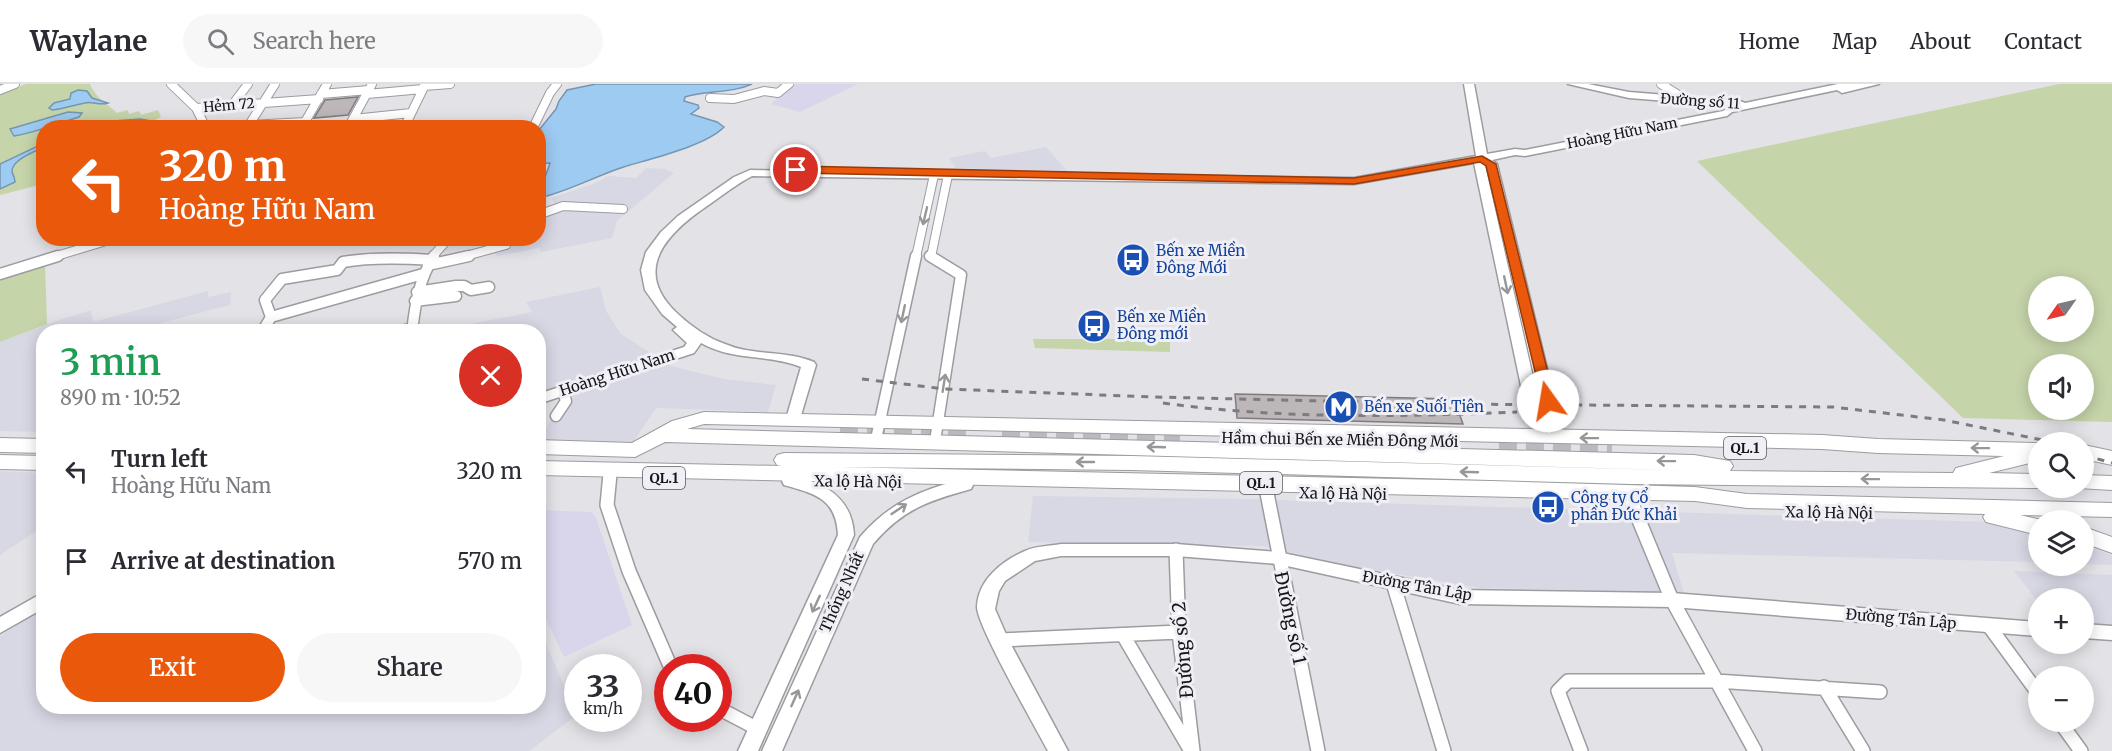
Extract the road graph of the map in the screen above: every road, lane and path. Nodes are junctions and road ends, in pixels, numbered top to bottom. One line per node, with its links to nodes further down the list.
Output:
1 (15, 84): 15 (street)
2 (184, 84): 14 (street)
3 (248, 84): 24 (street)
4 (275, 84): 21 (street)
5 (327, 84): 18 (street)
6 (450, 84): 16 (street, Hẻm 72)
7 (557, 84): 34 (street)
8 (789, 84): 19 (street)
9 (1469, 84): 35 (main road)
10 (1573, 84): 20 (main road, Đường số 11)
11 (1661, 84): 20 (street)
12 (1852, 84): 23 (main road, Hoàng Hữu Nam)
13 (1874, 84): 23 (main road, Hoàng Hữu Nam)
14 (171, 85): 26 (street)
15 (1, 86)
16 (424, 86): 17 (street, Hẻm 72); 28 (street)
17 (369, 89): 18 (street, Hẻm 72); 29 (street)
18 (320, 96): 21 (street, Hẻm 72); 32 (street)
19 (710, 98)
20 (1688, 100): 22 (main road, Đường số 11)
21 (263, 102): 24 (street, Hẻm 72); 31 (street)
22 (1716, 102): 25 (main road, Đường số 11); 27 (main road)
23 (1772, 102): 25 (main road, Hoàng Hữu Nam)
24 (233, 104): 26 (street, Hẻm 72)
25 (1756, 105): 27 (main road, Hoàng Hữu Nam)
26 (196, 108): 30 (street)
27 (1728, 110): 35 (main road, Hoàng Hữu Nam)
28 (411, 113): 29 (street); 33 (street)
29 (353, 118)
30 (202, 120)
31 (251, 120)
32 (306, 120)
33 (408, 120)
34 (537, 120)
35 (1482, 159): 36 (main road, Hoàng Hữu Nam); 49 (main road, one-way to 49); 50 (main road)
36 (969, 174): 37 (main road, Hoàng Hữu Nam); 54 (main road, Hoàng Hữu Nam)
37 (941, 175): 58 (main road, Hoàng Hữu Nam); 61 (street, one-way to 61); 63 (street, one-way to 37)
38 (623, 209): 39 (street)
39 (546, 211)
40 (90, 246): 44 (street)
41 (442, 246): 43 (street)
42 (504, 246): 43 (street)
43 (429, 262): 46 (street); 51 (street)
44 (0, 274)
45 (489, 287): 46 (street)
46 (419, 288): 47 (street); 48 (street); 51 (street); 53 (street)
47 (366, 293)
48 (456, 296)
49 (1512, 313): 50 (main road); 56 (main road)
50 (1528, 314): 56 (main road)
51 (271, 317): 52 (street)
52 (267, 324)
53 (413, 324)
54 (563, 391): 55 (main road, Hoàng Hữu Nam); 57 (street)
55 (546, 396)
56 (1543, 413): 69 (main road)
57 (556, 416)
58 (794, 419): 59 (highway, Xa lộ Hà Nội / QL.1); 61 (highway, Xa lộ Hà Nội / QL.1)
59 (679, 425): 60 (highway); 66 (highway, Xa lộ Hà Nội / QL.1)
60 (840, 428)
61 (878, 430): 63 (highway, Xa lộ Hà Nội / QL.1); 66 (highway, Xa lộ Hà Nội / QL.1)
62 (974, 431): 64 (highway)
63 (937, 432): 69 (highway, Xa lộ Hà Nội / QL.1); 84 (highway, Xa lộ Hà Nội / QL.1, one-way to 63)
64 (1002, 432)
65 (0, 435): 67 (highway)
66 (661, 435): 77 (highway, Xa lộ Hà Nội / QL.1)
67 (36, 436)
68 (1180, 436): 70 (highway, Hầm chui Bến xe Miền Đông Mới)
69 (1552, 437): 74 (highway, Xa lộ Hà Nội / QL.1, one-way to 69); 84 (highway)
70 (1499, 443)
71 (0, 445): 72 (highway)
72 (36, 446)
73 (1612, 446): 74 (highway, QL.1, one-way to 73)
74 (1878, 446): 76 (highway, Xa lộ Hà Nội / QL.1, one-way to 74)
75 (546, 448): 77 (highway, Xa lộ Hà Nội / QL.1)
76 (2028, 452)
77 (632, 454): 81 (highway, Xa lộ Hà Nội / QL.1); 84 (highway, Xa lộ Hà Nội / QL.1, one-way to 77)
78 (2028, 455): 89 (highway, QL.1)
79 (0, 456): 80 (highway)
80 (36, 456)
81 (546, 457)
82 (0, 462): 83 (highway)
83 (36, 463)
84 (1564, 466): 89 (highway, Xa lộ Hà Nội / QL.1, one-way to 84)
85 (546, 469): 86 (highway, Xa lộ Hà Nội / QL.1)
86 (610, 473): 87 (highway, Xa lộ Hà Nội / QL.1); 88 (highway, Xa lộ Hà Nội / QL.1); 90 (highway, Xa lộ Hà Nội / QL.1); 121 (street)
87 (546, 475)
88 (885, 479): 90 (highway, Xa lộ Hà Nội / QL.1); 94 (highway, Xa lộ Hà Nội / QL.1); 95 (highway, Xa lộ Hà Nội / QL.1)
89 (1928, 480): 91 (highway, Xa lộ Hà Nội / QL.1)
90 (790, 481): 106 (main road, Thống Nhất)
91 (2028, 482)
92 (2094, 482): 93 (highway)
93 (2112, 483)
94 (1090, 484): 95 (highway, Xa lộ Hà Nội / QL.1); 96 (highway, Xa lộ Hà Nội / QL.1)
95 (965, 485): 108 (main road, Thống Nhất, one-way to 95)
96 (1266, 488): 97 (highway, Xa lộ Hà Nội / QL.1); 98 (highway, Xa lộ Hà Nội / QL.1); 109 (street, Đường số 1)
97 (1630, 501): 101 (highway, Xa lộ Hà Nội / QL.1); 111 (street)
98 (1983, 507): 99 (highway, Xa lộ Hà Nội / QL.1); 100 (highway, Xa lộ Hà Nội / QL.1)
99 (2112, 510)
100 (2028, 517)
101 (2028, 525)
102 (2094, 539): 104 (highway)
103 (2094, 545): 107 (highway)
104 (2112, 545)
105 (1176, 550): 109 (main road, Đường Tân Lập); 116 (street, Đường số 2); 120 (main road, Đường Tân Lập)
106 (841, 551): 108 (main road); 127 (main road, Thống Nhất, one-way to 127)
107 (2112, 551)
108 (860, 552): 130 (main road, Thống Nhất, one-way to 108)
109 (1278, 558): 110 (main road, Đường Tân Lập); 133 (street, Đường số 1)
110 (1392, 583): 111 (main road, Đường Tân Lập); 134 (street)
111 (1672, 600): 114 (main road, Đường Tân Lập); 123 (street)
112 (36, 604): 113 (main road)
113 (0, 626)
114 (1989, 626): 115 (main road, Đường Tân Lập); 122 (street)
115 (2028, 628)
116 (1179, 632): 119 (street); 132 (street, Đường số 2)
117 (2094, 632): 118 (main road)
118 (2112, 633)
119 (1123, 635): 120 (street); 132 (street)
120 (999, 640): 131 (main road, Đường Tân Lập)
121 (665, 654)
122 (2028, 679)
123 (1716, 681): 124 (street); 135 (street); 136 (street)
124 (1824, 687): 125 (street); 137 (street)
125 (1880, 692)
126 (732, 715): 127 (street)
127 (758, 729): 129 (main road, Thống Nhất)
128 (2067, 732): 138 (street)
129 (748, 751)
130 (772, 751)
131 (1058, 751)
132 (1192, 751)
133 (1318, 751)
134 (1444, 751)
135 (1581, 751)
136 (1755, 751)
137 (1863, 751)
138 (2081, 751)

